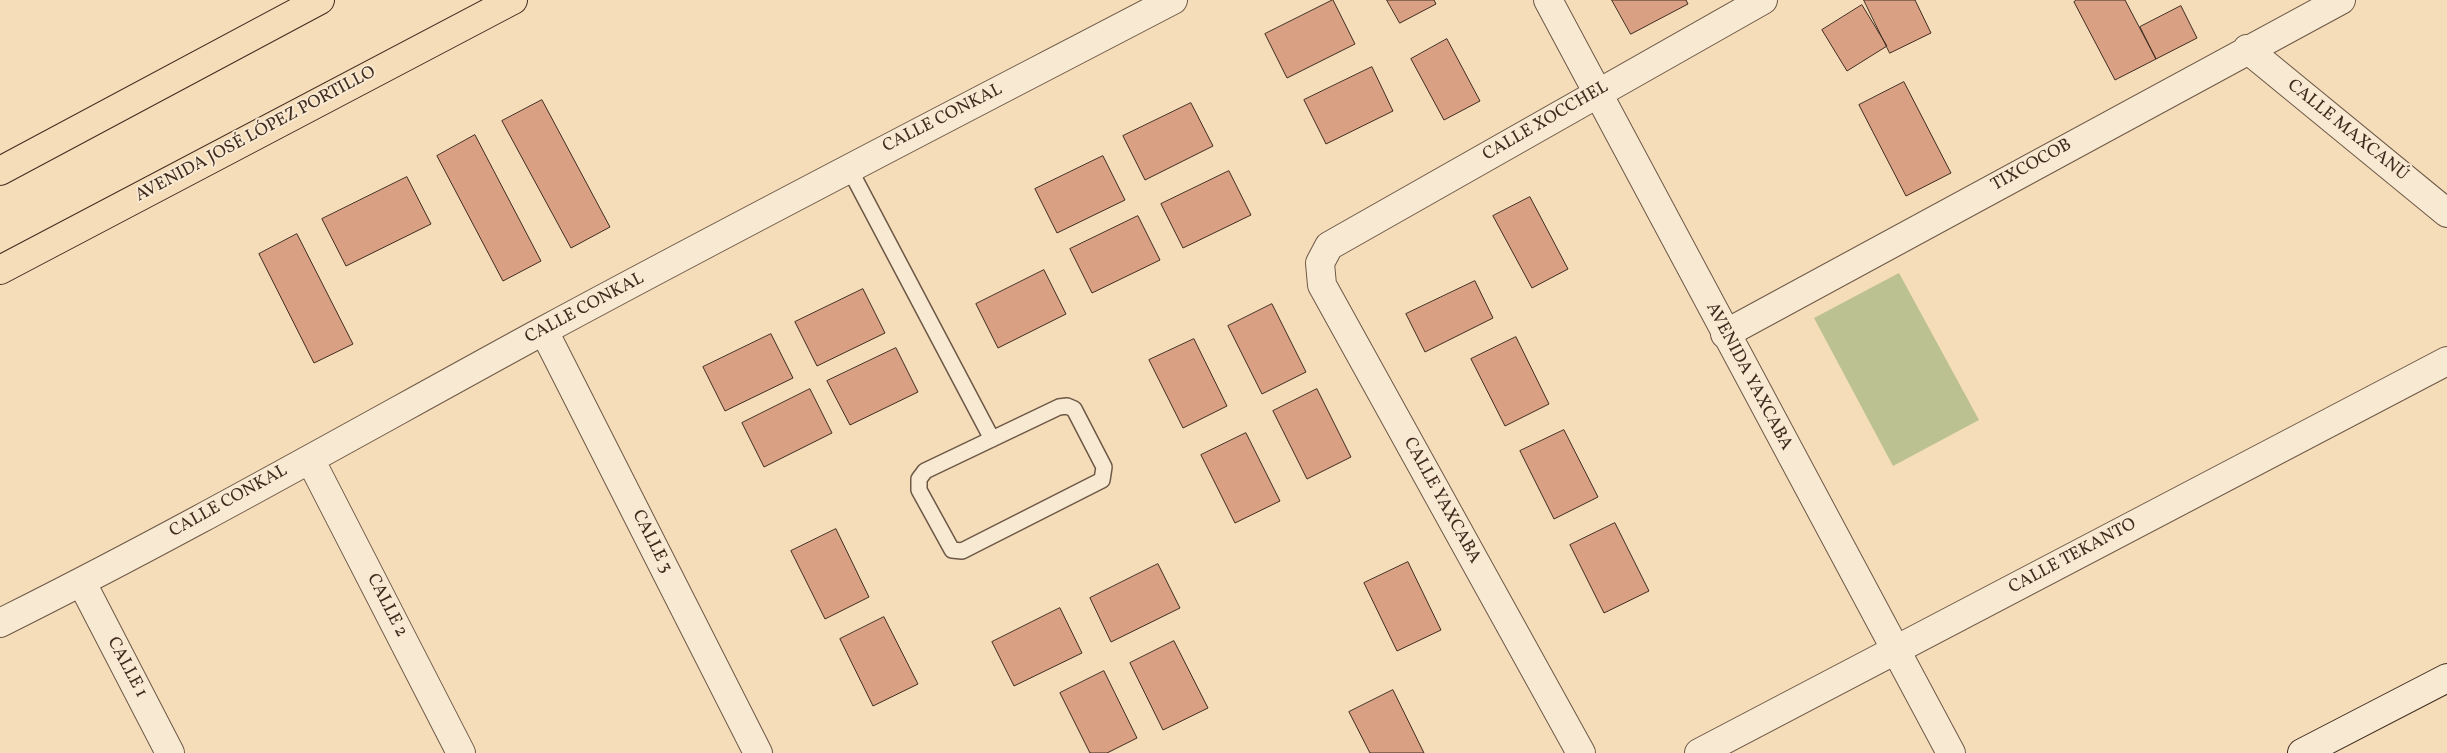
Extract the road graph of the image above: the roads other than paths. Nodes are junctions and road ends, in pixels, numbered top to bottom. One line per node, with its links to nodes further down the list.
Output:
1 (320, 0): 10 (main road)
2 (513, 0): 13 (main road, AVENIDA JOSÉ LÓPEZ PORTILLO)
3 (1173, 0): 9 (street, CALLE CONKAL)
4 (1548, 0): 8 (street, AVENIDA YAXCABA)
5 (1763, 0): 8 (street, CALLE XOCCHEL)
6 (2340, 0): 7 (street, TIXCOCOB)
7 (2247, 49): 11 (street, CALLE MAXCANÚ); 15 (street, TIXCOCOB)
8 (1596, 93): 12 (street, CALLE XOCCHEL); 15 (street, AVENIDA YAXCABA)
9 (849, 168): 14 (street, CALLE CONKAL); 17 (lane)
10 (0, 171)
11 (2447, 213)
12 (1329, 246): 26 (street, CALLE YAXCABA)
13 (0, 270)
14 (544, 331): 18 (street, CALLE CONKAL); 25 (street, CALLE 3)
15 (1725, 334): 21 (street, AVENIDA YAXCABA)
16 (2447, 361): 21 (street, CALLE TEKANTO)
17 (992, 439): 17 (lane)
18 (310, 459): 19 (street, CALLE CONKAL); 24 (street, CALLE 2)
19 (82, 583): 20 (street, CALLE CONKAL); 23 (street, CALLE 1)
20 (0, 623)
21 (1895, 651): 27 (street, CALLE TEKANTO); 28 (street, AVENIDA YAXCABA)
22 (2447, 678): 29 (street)
23 (170, 753)
24 (462, 753)
25 (758, 753)
26 (1581, 753)
27 (1699, 753)
28 (1951, 753)
29 (2302, 753)

